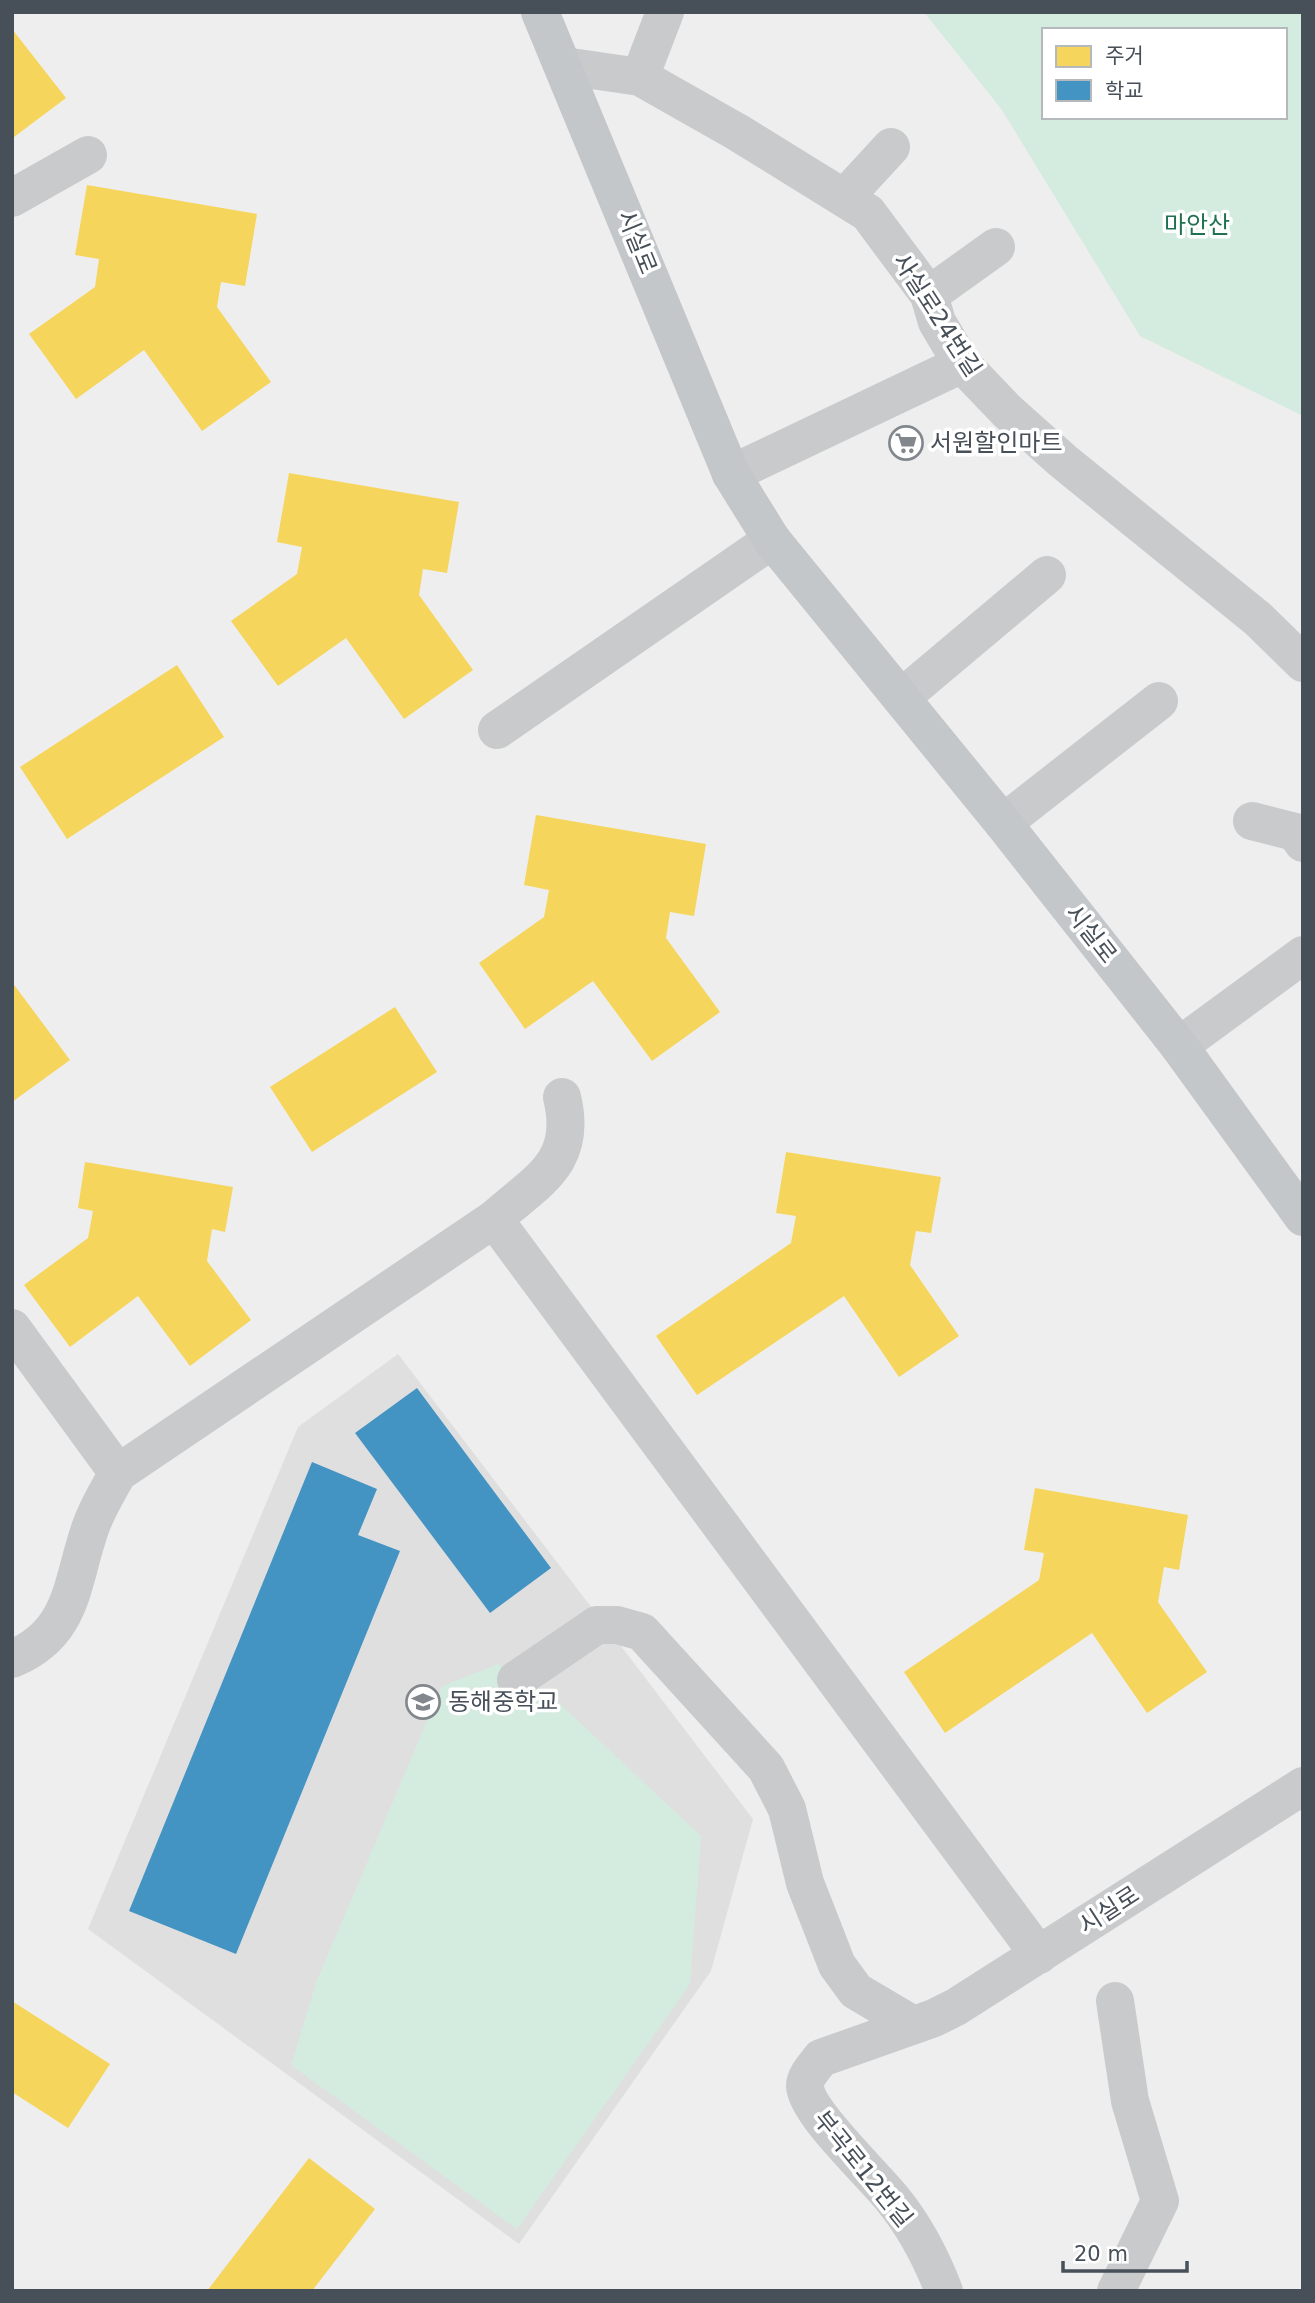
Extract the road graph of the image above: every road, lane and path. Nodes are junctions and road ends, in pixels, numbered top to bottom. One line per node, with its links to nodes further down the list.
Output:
1 (540, 12): 3 (main road, 시실로)
2 (665, 12): 4 (street)
3 (564, 66): 4 (street, 사실로24번길); 12 (main road, 시실로)
4 (640, 77): 7 (street, 사실로24번길)
5 (891, 147): 7 (street)
6 (88, 155): 8 (street)
7 (845, 197): 10 (street, 사실로24번길)
8 (12, 198)
9 (996, 247): 10 (street)
10 (929, 295): 11 (street, 사실로24번길)
11 (962, 364): 12 (street); 15 (street, 사실로24번길)
12 (731, 474): 13 (main road, 시실로)
13 (772, 540): 16 (main road, 시실로); 18 (street)
14 (1047, 575): 16 (street)
15 (1303, 663)
16 (902, 697): 20 (main road, 시실로)
17 (1159, 701): 20 (street)
18 (497, 730)
19 (1251, 821): 21 (street)
20 (1003, 823): 23 (main road, 시실로)
21 (1303, 843)
22 (1303, 955): 23 (street)
23 (1179, 1046): 25 (main road, 시실로)
24 (562, 1097): 26 (street)
25 (1299, 1206)
26 (494, 1219): 28 (street); 32 (street)
27 (12, 1328): 28 (street)
28 (118, 1473): 29 (street)
29 (12, 1659)
30 (516, 1681): 34 (street)
31 (1303, 1786): 32 (street, 시실로)
32 (1039, 1955): 34 (street, 시실로)
33 (1115, 2001): 36 (street)
34 (912, 2024): 35 (street, 부곡로12번길)
35 (944, 2291)
36 (1116, 2291)

